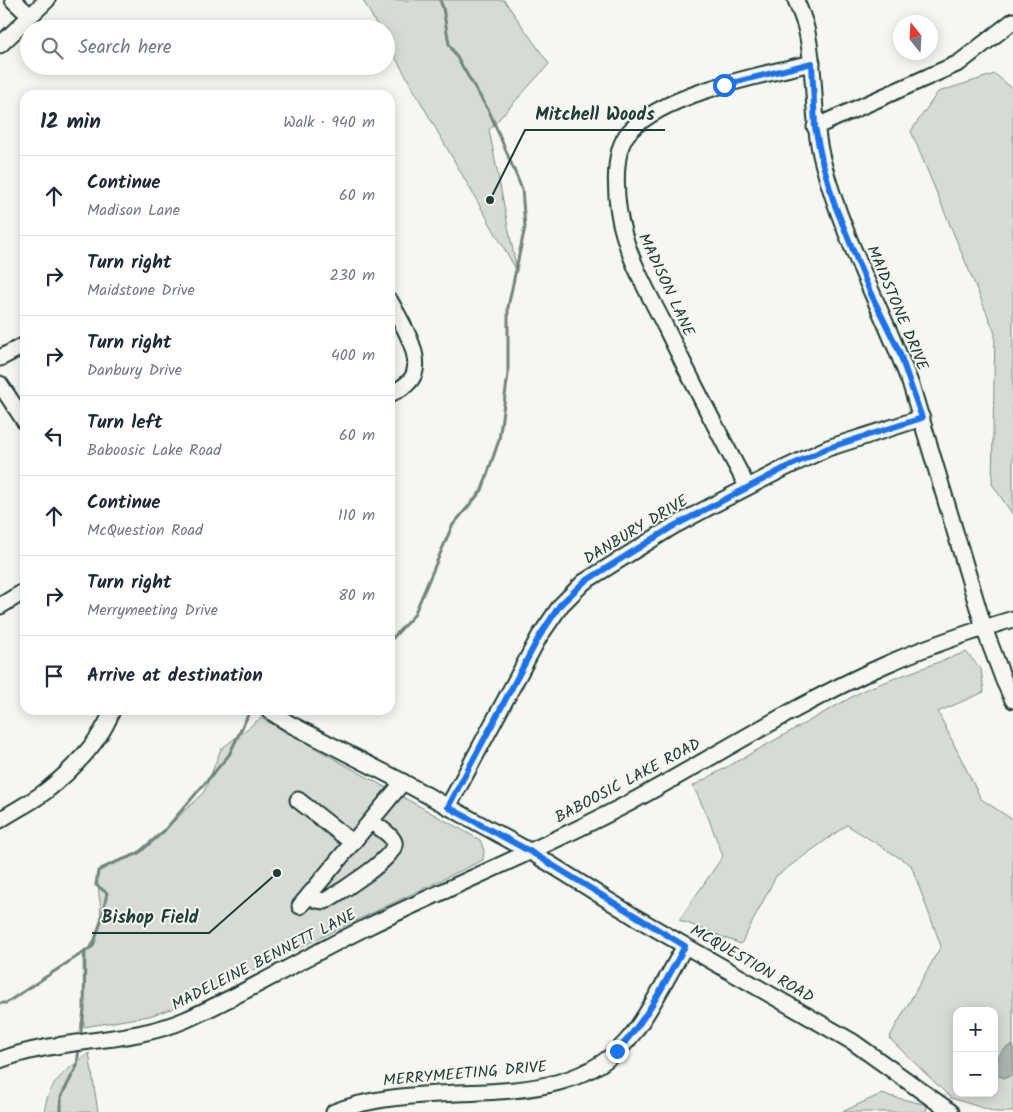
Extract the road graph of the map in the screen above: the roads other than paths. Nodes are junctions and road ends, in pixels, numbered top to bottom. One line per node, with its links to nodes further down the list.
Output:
1 (13, 0): 4 (street)
2 (47, 0): 4 (street)
3 (796, 0): 9 (street, MAIDSTONE DRIVE)
4 (30, 16): 5 (street)
5 (26, 20)
6 (1013, 22): 10 (street)
7 (20, 26): 8 (street)
8 (0, 45)
9 (812, 63): 10 (street, MAIDSTONE DRIVE); 18 (street, MADISON LANE)
10 (815, 127): 17 (street, MAIDSTONE DRIVE)
11 (395, 311): 15 (street)
12 (20, 348): 13 (street)
13 (0, 358)
14 (0, 384): 16 (street)
15 (395, 392)
16 (20, 414)
17 (922, 418): 18 (street, DANBURY DRIVE); 22 (street, MAIDSTONE DRIVE)
18 (747, 486): 28 (street, DANBURY DRIVE)
19 (20, 594): 20 (street)
20 (0, 606)
21 (1013, 619): 22 (street, BABOOSIC LAKE ROAD)
22 (984, 628): 23 (street, MAIDSTONE DRIVE); 32 (street, BABOOSIC LAKE ROAD)
23 (1013, 700)
24 (109, 715): 29 (street)
25 (276, 715): 26 (street)
26 (404, 782): 28 (street); 30 (street)
27 (298, 800): 31 (street)
28 (448, 807): 32 (street)
29 (0, 820)
30 (371, 822): 31 (street); 33 (street)
31 (353, 843): 33 (street)
32 (531, 852): 35 (street, MCQUESTION ROAD); 36 (street, MADELEINE BENNETT LANE)
33 (310, 894): 34 (street)
34 (300, 906)
35 (685, 946): 37 (street, MERRYMEETING DRIVE); 38 (street, MCQUESTION ROAD)
36 (0, 1060)
37 (334, 1112)
38 (949, 1112)

